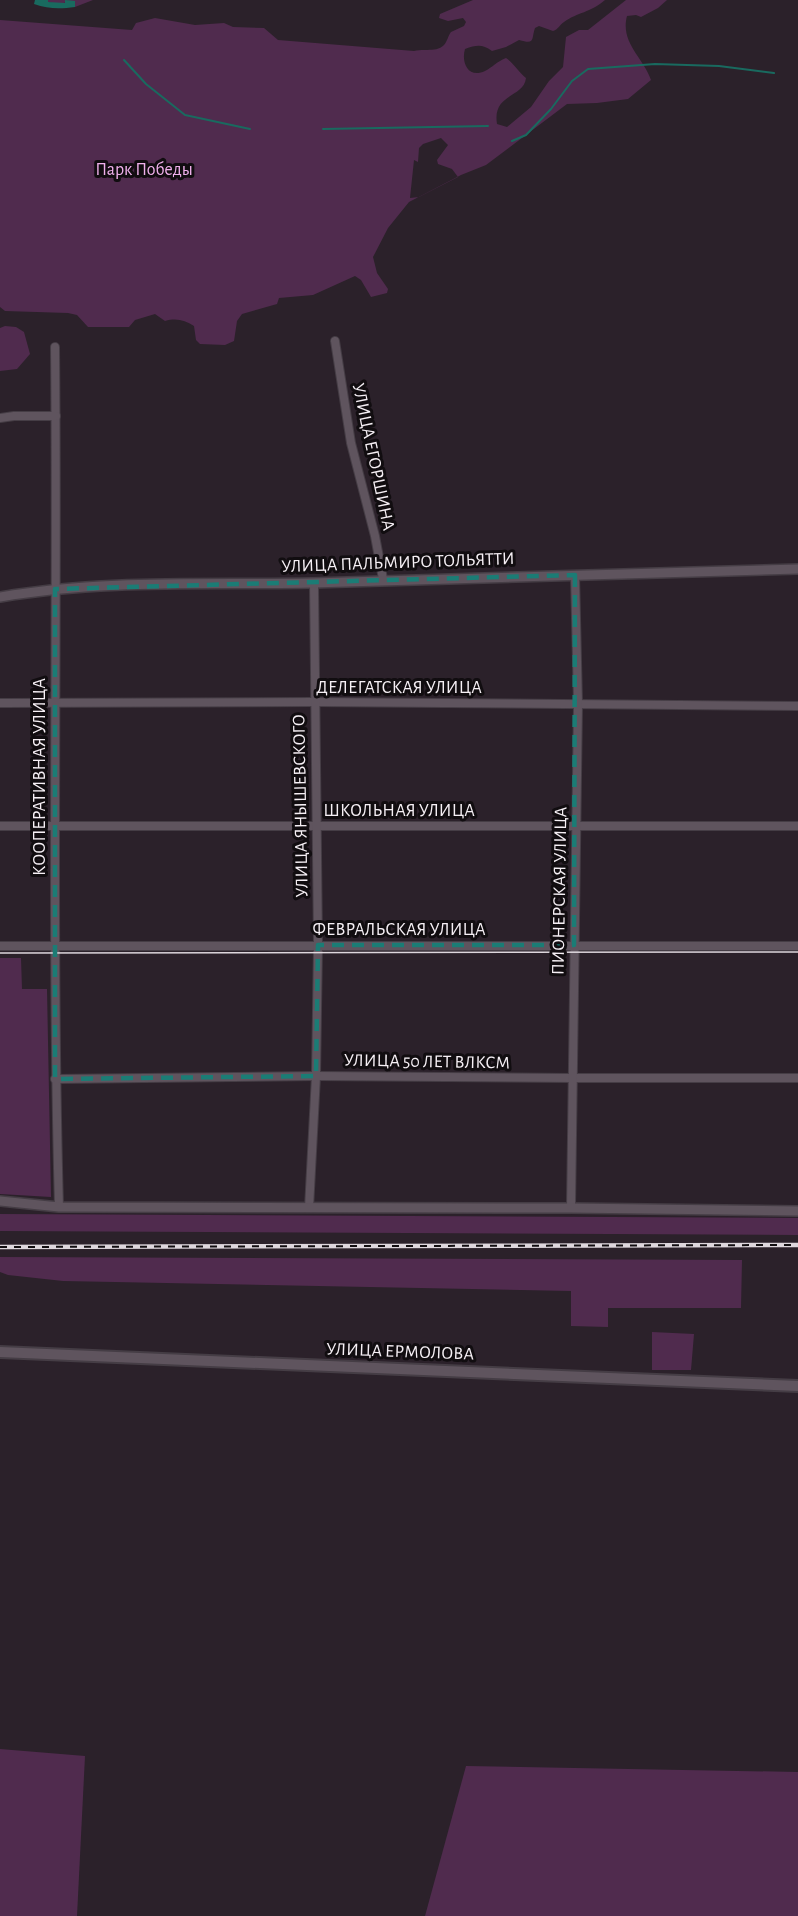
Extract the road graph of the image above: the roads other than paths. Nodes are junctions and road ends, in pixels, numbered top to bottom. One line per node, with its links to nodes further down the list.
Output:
1 (335, 341): 7 (street, УЛИЦА ЕГОРШИНА)
2 (55, 347): 3 (street, КООПЕРАТИВНАЯ УЛИЦА)
3 (56, 416): 4 (street); 9 (street, КООПЕРАТИВНАЯ УЛИЦА)
4 (0, 418)
5 (798, 569): 6 (street, УЛИЦА ПАЛЬМИРО ТОЛЬЯТТИ)
6 (575, 575): 7 (street, УЛИЦА ПАЛЬМИРО ТОЛЬЯТТИ); 14 (street, ПИОНЕРСКАЯ УЛИЦА)
7 (383, 579): 8 (street, УЛИЦА ПАЛЬМИРО ТОЛЬЯТТИ)
8 (314, 583): 9 (street, УЛИЦА ПАЛЬМИРО ТОЛЬЯТТИ); 11 (street, УЛИЦА ЯНЫШЕВСКОГО)
9 (55, 589): 10 (street, УЛИЦА ПАЛЬМИРО ТОЛЬЯТТИ); 13 (street, КООПЕРАТИВНАЯ УЛИЦА)
10 (0, 597)
11 (315, 702): 13 (street, ДЕЛЕГАТСКАЯ УЛИЦА); 14 (street, ДЕЛЕГАТСКАЯ УЛИЦА); 18 (street, УЛИЦА ЯНЫШЕВСКОГО)
12 (0, 703): 13 (street, ДЕЛЕГАТСКАЯ УЛИЦА)
13 (56, 703): 17 (street, КООПЕРАТИВНАЯ УЛИЦА)
14 (578, 704): 15 (street, ДЕЛЕГАТСКАЯ УЛИЦА); 19 (street, ПИОНЕРСКАЯ УЛИЦА)
15 (798, 706)
16 (0, 826): 17 (street, ШКОЛЬНАЯ УЛИЦА)
17 (55, 826): 18 (street, ШКОЛЬНАЯ УЛИЦА); 24 (street, КООПЕРАТИВНАЯ УЛИЦА)
18 (316, 826): 19 (street, ШКОЛЬНАЯ УЛИЦА); 21 (street, УЛИЦА ЯНЫШЕВСКОГО)
19 (575, 826): 20 (street, ШКОЛЬНАЯ УЛИЦА); 22 (street, ПИОНЕРСКАЯ УЛИЦА)
20 (798, 826)
21 (318, 945): 22 (street, ФЕВРАЛЬСКАЯ УЛИЦА); 24 (street, ФЕВРАЛЬСКАЯ УЛИЦА); 26 (street, УЛИЦА ЯНЫШЕВСКОГО)
22 (574, 945): 25 (street, ФЕВРАЛЬСКАЯ УЛИЦА); 27 (street, ПИОНЕРСКАЯ УЛИЦА)
23 (0, 946): 24 (street, ФЕВРАЛЬСКАЯ УЛИЦА)
24 (54, 946): 29 (street, КООПЕРАТИВНАЯ УЛИЦА)
25 (798, 946)
26 (316, 1076): 27 (street, УЛИЦА 50 ЛЕТ ВЛКСМ); 29 (street, УЛИЦА 50 ЛЕТ ВЛКСМ); 32 (street, УЛИЦА ЯНЫШЕВСКОГО)
27 (572, 1078): 28 (street, УЛИЦА 50 ЛЕТ ВЛКСМ); 33 (street, ПИОНЕРСКАЯ УЛИЦА)
28 (798, 1078)
29 (55, 1079): 31 (street, КООПЕРАТИВНАЯ УЛИЦА)
30 (0, 1201): 31 (street)
31 (59, 1207): 32 (street)
32 (309, 1208): 33 (street)
33 (571, 1208): 34 (street)
34 (798, 1211)
35 (0, 1352): 36 (main road, УЛИЦА ЕРМОЛОВА)
36 (798, 1386)

